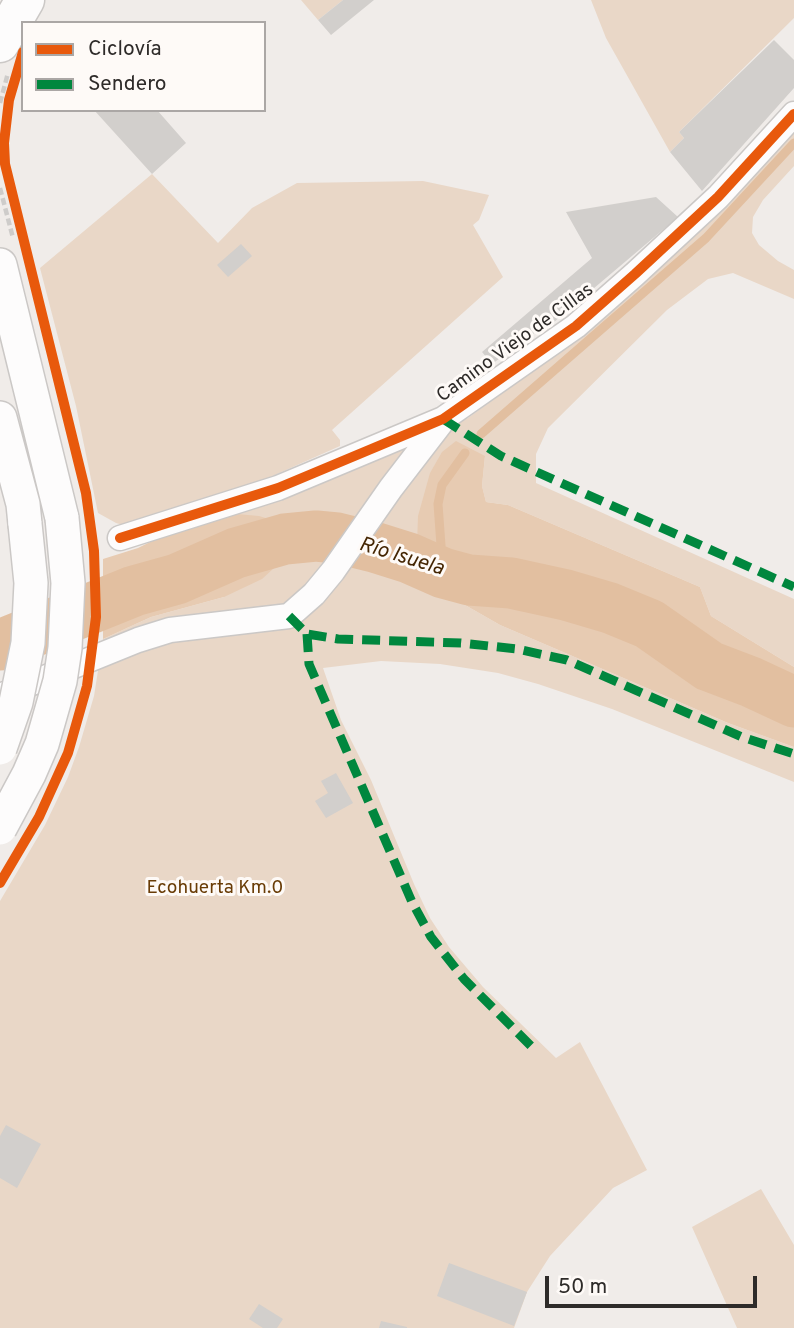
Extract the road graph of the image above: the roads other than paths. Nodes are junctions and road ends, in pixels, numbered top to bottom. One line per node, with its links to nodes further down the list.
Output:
1 (25, 0): 2 (main road)
2 (9, 54)
3 (794, 114): 6 (street, Camino Viejo de Cillas)
4 (12, 255): 10 (main road, bridge)
5 (0, 418): 9 (main road, bridge)
6 (443, 419): 7 (street, Camino Viejo de Cillas); 8 (street)
7 (120, 538)
8 (0, 695)
9 (0, 748)
10 (0, 828)

